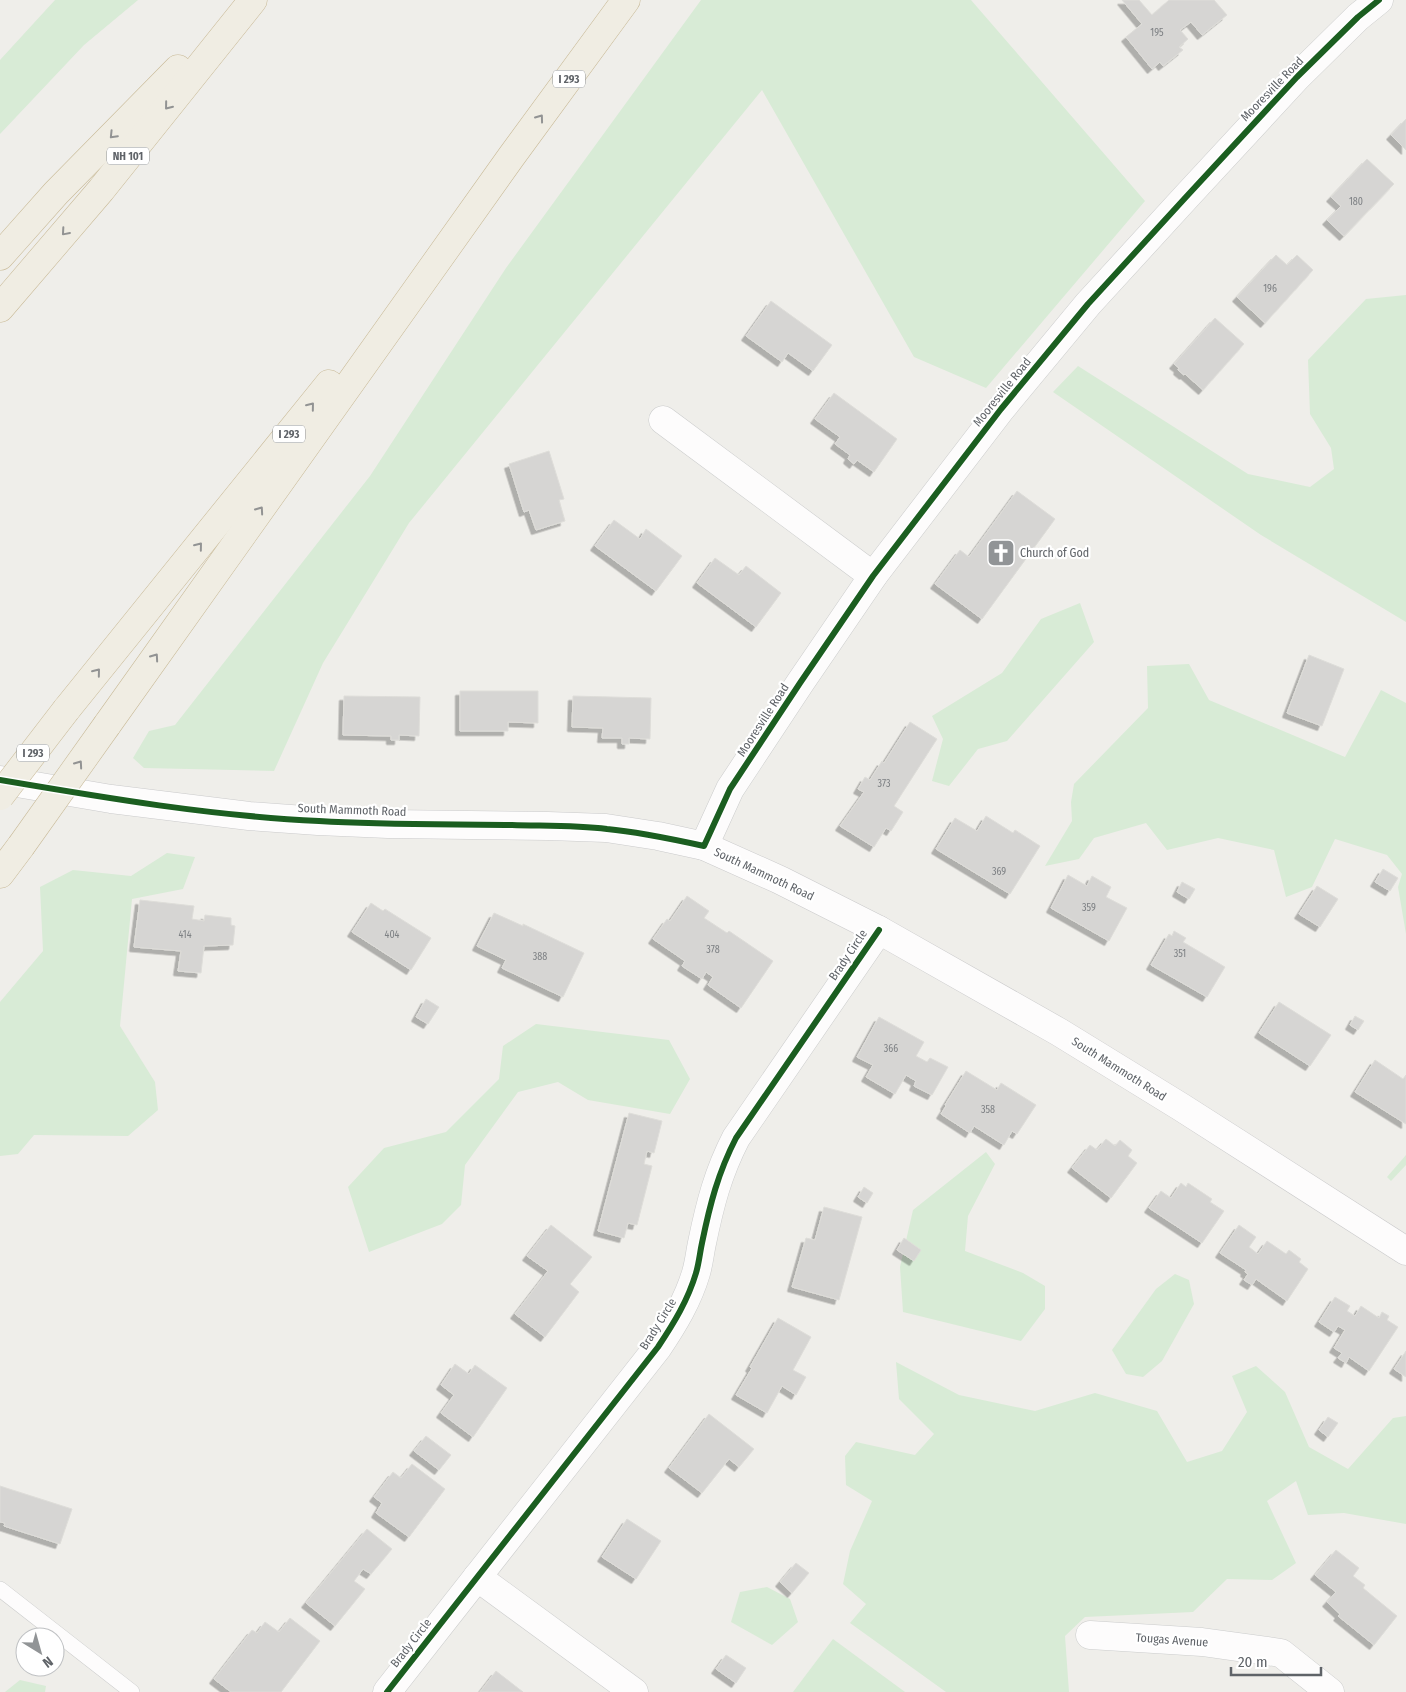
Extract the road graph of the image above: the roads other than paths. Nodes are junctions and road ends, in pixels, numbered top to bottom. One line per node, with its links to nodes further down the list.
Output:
1 (246, 0): 6 (highway, one-way to 6)
2 (253, 0): 7 (highway, NH 101, one-way to 7)
3 (626, 0): 5 (highway, I 293, one-way to 3)
4 (1379, 0): 9 (street, Mooresville Road)
5 (511, 157): 11 (highway, I 293, one-way to 5, bridge); 13 (highway, one-way to 5, bridge)
6 (0, 256)
7 (0, 308)
8 (663, 420): 9 (street)
9 (873, 576): 12 (street, Mooresville Road)
10 (0, 780): 12 (street, South Mammoth Road)
11 (0, 796)
12 (704, 846): 14 (street, South Mammoth Road)
13 (0, 874)
14 (879, 930): 15 (street, South Mammoth Road); 16 (street, Brady Circle)
15 (1406, 1251)
16 (477, 1577): 20 (street, Brady Circle); 21 (street)
17 (0, 1589): 19 (lane)
18 (1090, 1635): 22 (street, Tougas Avenue)
19 (132, 1692)
20 (387, 1692)
21 (634, 1692)
22 (1330, 1692)

